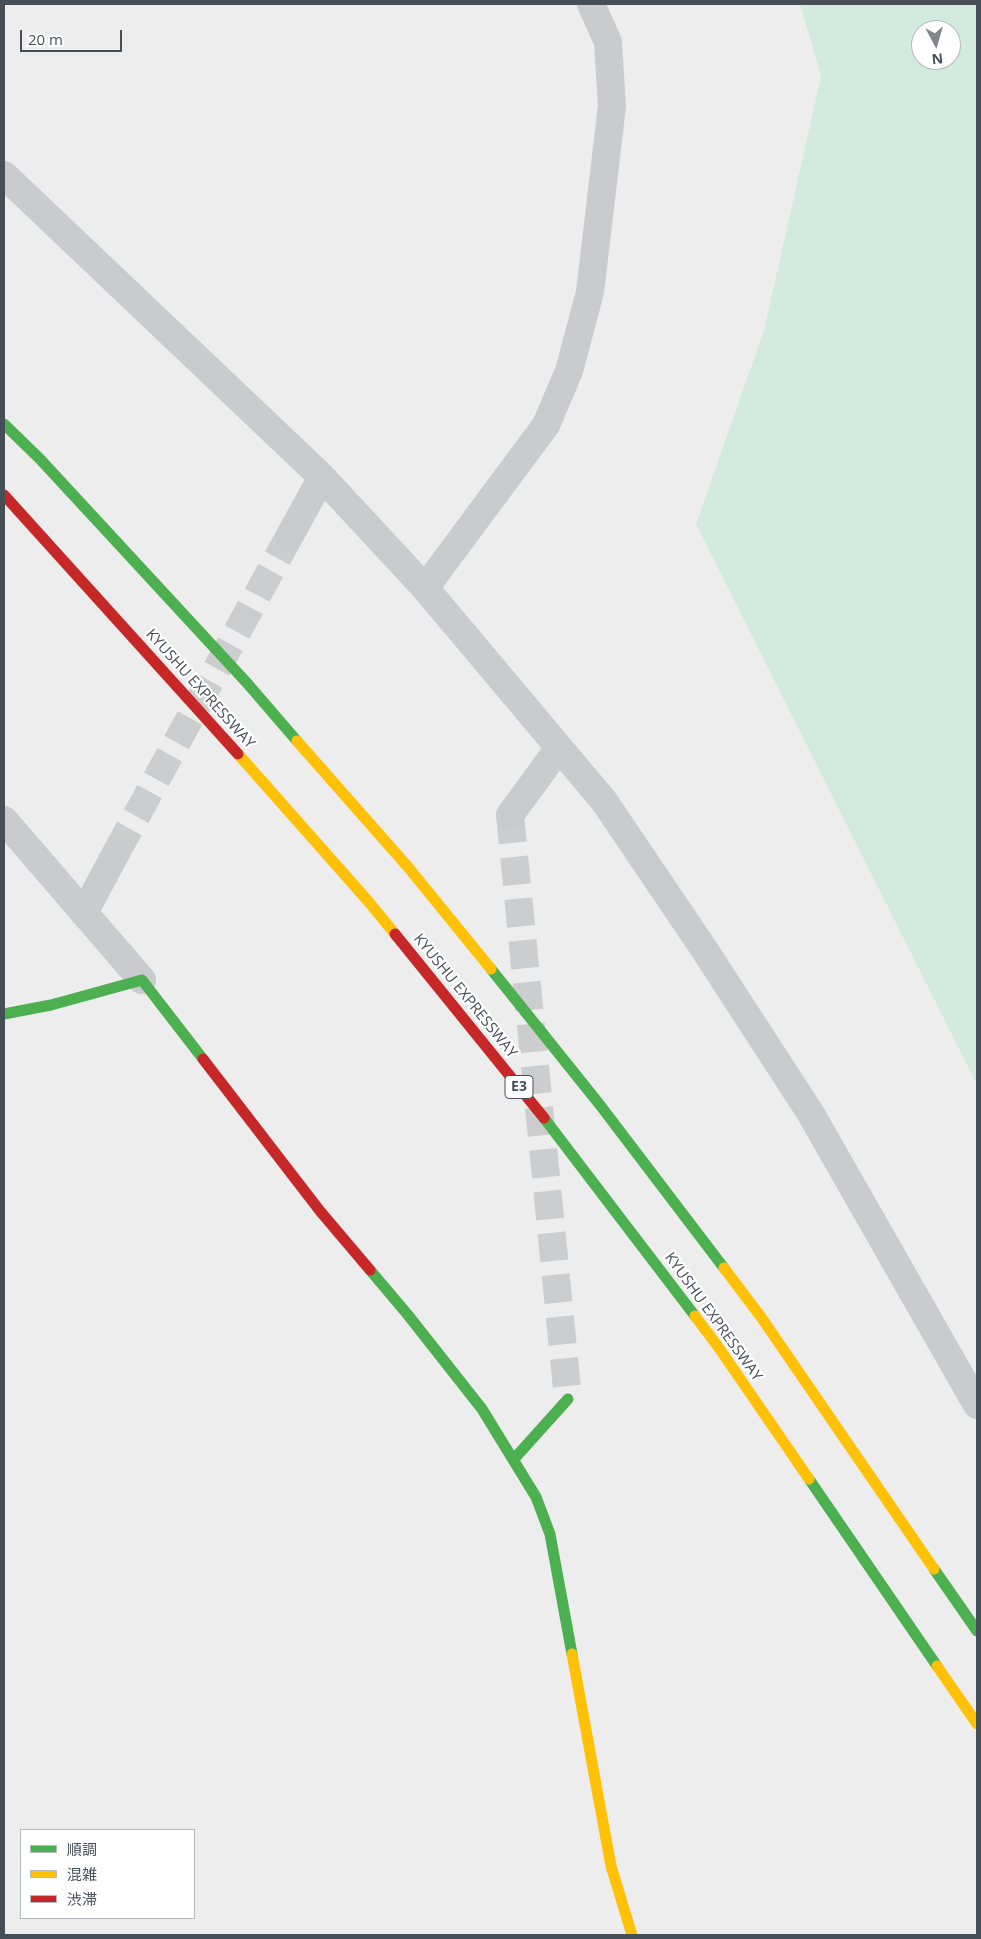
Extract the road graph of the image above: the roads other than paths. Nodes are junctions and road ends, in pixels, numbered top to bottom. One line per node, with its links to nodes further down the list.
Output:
1 (591, 4): 7 (street)
2 (4, 176): 4 (street)
3 (4, 424): 18 (main road)
4 (322, 477): 6 (street); 7 (street)
5 (4, 495): 19 (main road, KYUSHU EXPRESSWAY / E3)
6 (289, 537)
7 (425, 588): 8 (street)
8 (559, 748): 9 (street); 16 (street)
9 (510, 815)
10 (4, 820): 12 (street)
11 (116, 853): 12 (street)
12 (84, 913): 13 (street)
13 (142, 980): 14 (main road); 17 (main road)
14 (4, 1014)
15 (568, 1399): 17 (main road)
16 (977, 1405)
17 (514, 1459): 20 (main road)
18 (977, 1631)
19 (977, 1724)
20 (632, 1935)

